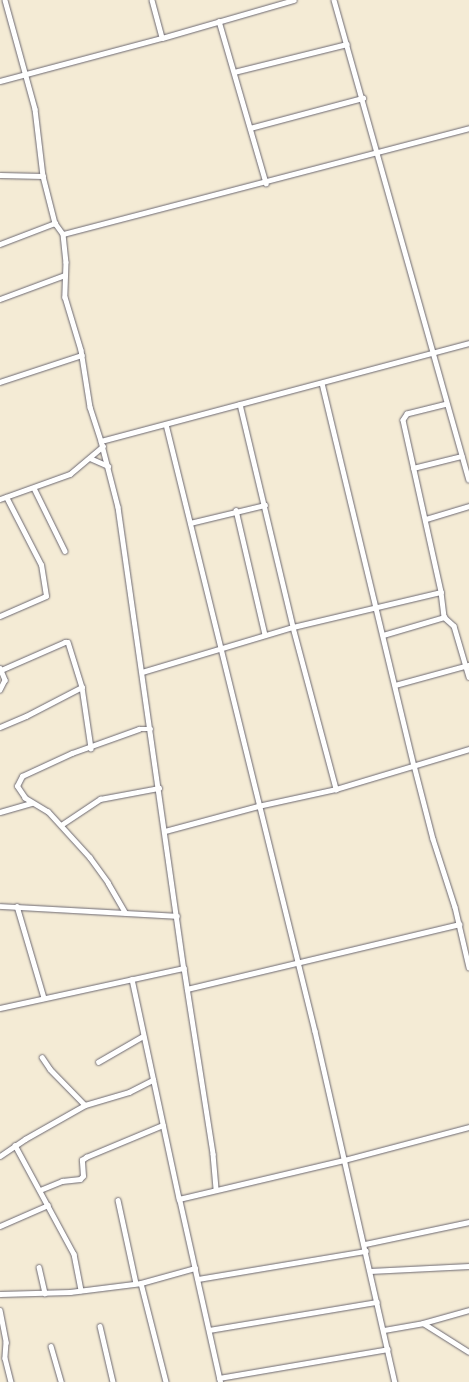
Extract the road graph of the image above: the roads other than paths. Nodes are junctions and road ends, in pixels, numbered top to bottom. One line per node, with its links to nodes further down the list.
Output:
1 (5, 0): 9 (street)
2 (152, 0): 6 (street)
3 (294, 0): 5 (street)
4 (334, 0): 7 (street)
5 (219, 21): 6 (street); 8 (street)
6 (162, 38): 9 (street)
7 (347, 44): 8 (street); 11 (street)
8 (234, 72): 12 (street)
9 (25, 74): 10 (street); 16 (street)
10 (0, 81)
11 (363, 98): 12 (street); 14 (street)
12 (250, 128): 17 (street)
13 (469, 128): 14 (street)
14 (378, 154): 17 (street); 24 (street)
15 (0, 175): 16 (street)
16 (43, 176): 18 (street)
17 (266, 183): 19 (street)
18 (55, 223): 19 (street); 20 (street)
19 (63, 234): 21 (street)
20 (0, 244)
21 (65, 276): 22 (street); 25 (street)
22 (0, 299)
23 (469, 344): 24 (street)
24 (434, 353): 27 (street); 29 (street)
25 (82, 355): 26 (street); 31 (street)
26 (0, 382)
27 (322, 383): 28 (street); 47 (street)
28 (240, 404): 30 (street); 40 (street)
29 (447, 404): 32 (street); 35 (street)
30 (166, 424): 31 (street); 44 (street)
31 (102, 443): 33 (street); 34 (street)
32 (462, 456): 35 (street); 36 (street)
33 (90, 458): 34 (street); 37 (street)
34 (108, 466): 56 (street)
35 (413, 468): 43 (street)
36 (469, 479)
37 (34, 488): 38 (street); 45 (street)
38 (6, 497): 39 (street); 48 (street)
39 (0, 499)
40 (265, 505): 42 (street); 50 (street)
41 (469, 506): 43 (street)
42 (236, 510): 44 (street); 51 (street)
43 (426, 519): 46 (street)
44 (190, 522): 53 (street)
45 (64, 551)
46 (441, 592): 47 (street); 49 (street)
47 (376, 607): 50 (street); 52 (street)
48 (0, 616)
49 (444, 617): 52 (street); 54 (street)
50 (293, 628): 51 (street); 67 (street)
51 (265, 635): 53 (street)
52 (383, 635): 58 (street)
53 (220, 648): 56 (street); 69 (street)
54 (468, 665): 57 (street); 58 (street)
55 (0, 669): 59 (street); 60 (street)
56 (142, 672): 62 (street)
57 (469, 677)
58 (395, 685): 65 (street)
59 (82, 687): 61 (street); 63 (street)
60 (0, 690)
61 (0, 727)
62 (151, 729): 63 (street); 66 (street)
63 (91, 748): 68 (street)
64 (469, 749): 65 (street)
65 (414, 766): 67 (street); 77 (street)
66 (159, 788): 71 (street); 72 (street)
67 (336, 789): 69 (street)
68 (32, 803): 70 (street); 71 (street)
69 (258, 806): 72 (street); 78 (street)
70 (0, 812)
71 (61, 825): 75 (street)
72 (165, 831): 76 (street)
73 (0, 906): 74 (street)
74 (17, 906): 75 (street); 83 (street)
75 (126, 913): 76 (street)
76 (177, 916): 80 (street)
77 (459, 924): 78 (street); 79 (street)
78 (298, 962): 82 (street); 94 (street)
79 (469, 967)
80 (184, 968): 81 (street); 82 (street)
81 (132, 979): 83 (street); 85 (street)
82 (187, 988): 95 (street)
83 (44, 998): 84 (street)
84 (0, 1008)
85 (143, 1036): 87 (street); 88 (street)
86 (42, 1057): 89 (street)
87 (98, 1062)
88 (153, 1080): 89 (street); 90 (street)
89 (85, 1105): 92 (street)
90 (163, 1125): 96 (street); 97 (street)
91 (469, 1127): 94 (street)
92 (15, 1145): 93 (street); 96 (street)
93 (0, 1156)
94 (344, 1160): 95 (street); 102 (street)
95 (216, 1189): 97 (street)
96 (40, 1190): 99 (street)
97 (179, 1199): 106 (street)
98 (118, 1200): 109 (street)
99 (48, 1205): 101 (street); 110 (street)
100 (469, 1222): 102 (street)
101 (0, 1226)
102 (364, 1244): 103 (street)
103 (366, 1251): 107 (street); 108 (street)
104 (469, 1266): 107 (street)
105 (39, 1267): 111 (street)
106 (195, 1268): 108 (street); 109 (street)
107 (370, 1271): 113 (street)
108 (198, 1278): 118 (street)
109 (138, 1283): 110 (street); 127 (street)
110 (81, 1290): 111 (street)
111 (45, 1293): 112 (street)
112 (0, 1294)
113 (377, 1302): 118 (street); 119 (street)
114 (0, 1310): 124 (street)
115 (469, 1310): 116 (street)
116 (423, 1323): 119 (street); 122 (street)
117 (100, 1326): 126 (street)
118 (208, 1330): 123 (street)
119 (384, 1330): 121 (street)
120 (51, 1346): 125 (street)
121 (388, 1349): 123 (street); 128 (street)
122 (469, 1352)
123 (220, 1380)
124 (11, 1382)
125 (61, 1382)
126 (113, 1382)
127 (166, 1382)
128 (395, 1382)

